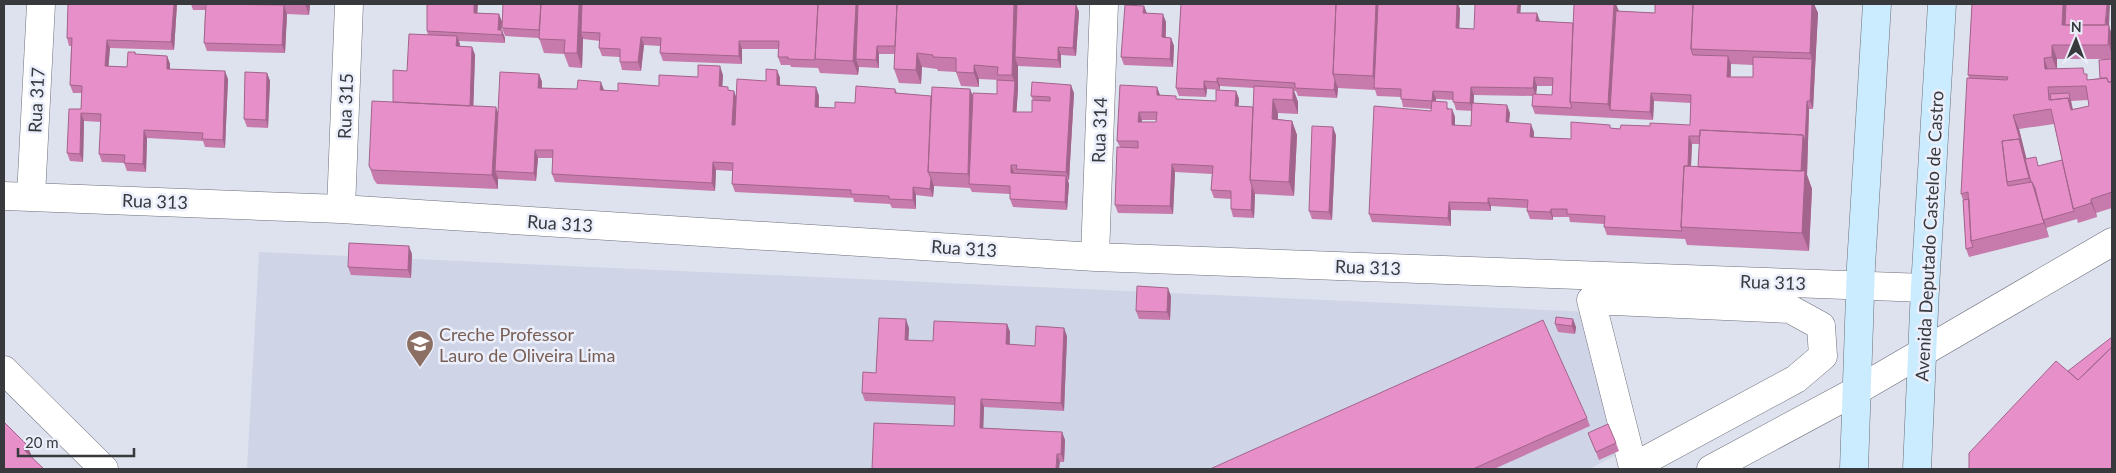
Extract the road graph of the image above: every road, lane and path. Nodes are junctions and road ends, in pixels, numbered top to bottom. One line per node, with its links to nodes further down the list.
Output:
1 (41, 4): 7 (street, Rua 317)
2 (349, 4): 8 (street, Rua 315)
3 (1104, 4): 10 (street, Rua 314)
4 (1877, 4): 11 (main road)
5 (1942, 4): 12 (main road, Avenida Deputado Castelo de Castro)
6 (4, 196): 7 (street, Rua 313)
7 (31, 196): 8 (street, Rua 313)
8 (341, 209): 10 (street, Rua 313)
9 (2112, 242): 13 (street)
10 (1095, 257): 11 (street, Rua 313)
11 (1861, 286): 12 (street, Rua 313); 15 (main road)
12 (1925, 288): 13 (main road, Avenida Deputado Castelo de Castro)
13 (1922, 354): 15 (street); 20 (main road, Avenida Deputado Castelo de Castro)
14 (4, 370): 17 (street)
15 (1856, 391): 18 (street); 19 (main road)
16 (1628, 449): 16 (street)
17 (104, 469)
18 (1711, 469)
19 (1854, 469)
20 (1917, 469)

